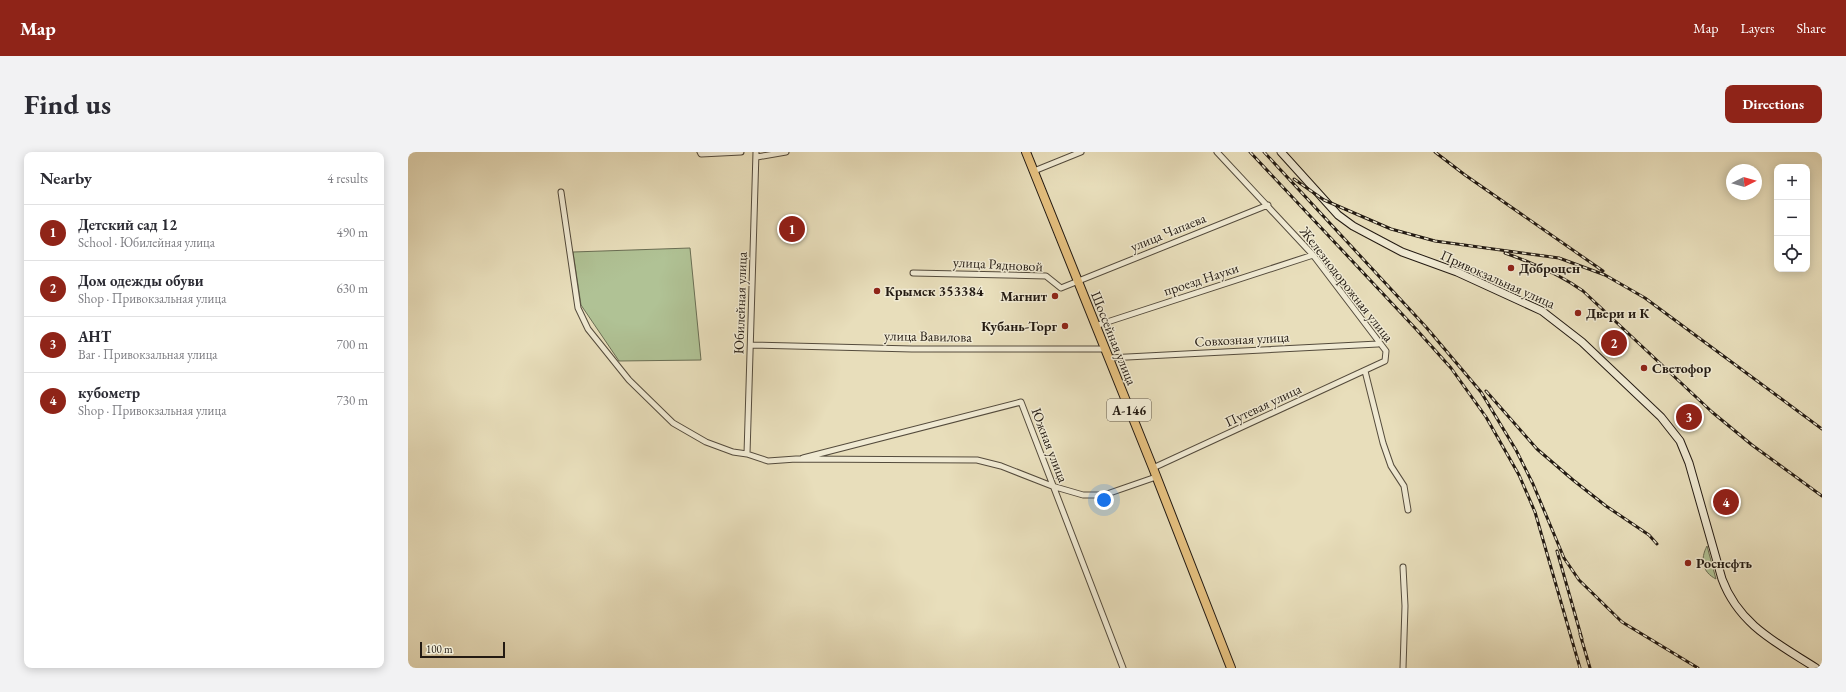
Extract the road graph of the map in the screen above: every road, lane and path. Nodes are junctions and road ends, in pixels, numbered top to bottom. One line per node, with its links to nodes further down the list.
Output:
1 (700, 152): 2 (street)
2 (741, 152)
3 (786, 152): 8 (street)
4 (1026, 152): 9 (highway, Шоссейная улица / А-146)
5 (1081, 152): 9 (street)
6 (1217, 152): 11 (street, Железнодорожная улица)
7 (1281, 152): 32 (main road, Привокзальная улица)
8 (757, 154): 17 (street, Юбилейная улица)
9 (1034, 171): 14 (highway, Шоссейная улица / А-146)
10 (561, 192): 22 (street)
11 (1268, 205): 12 (street, Железнодорожная улица); 14 (street, улица Чапаева)
12 (1313, 255): 15 (street, проезд Науки); 16 (street, Железнодорожная улица)
13 (913, 273): 14 (street, улица Рядновой)
14 (1077, 281): 15 (highway, Шоссейная улица / А-146)
15 (1095, 326): 18 (highway, Шоссейная улица / А-146)
16 (1378, 344): 19 (street, Совхозная улица); 20 (street, Железнодорожная улица)
17 (751, 345): 18 (street, улица Вавилова); 22 (street, Юбилейная улица)
18 (1104, 349): 19 (highway, Шоссейная улица / А-146)
19 (1108, 358): 24 (highway, Шоссейная улица / А-146)
20 (1383, 363): 21 (street, Путевая улица)
21 (1364, 371): 24 (street, Путевая улица); 27 (street)
22 (747, 454): 23 (street)
23 (796, 459): 26 (street); 26 (street, Южная улица)
24 (1153, 468): 25 (highway, Шоссейная улица / А-146)
25 (1156, 477): 26 (street); 30 (highway, Шоссейная улица / А-146)
26 (1052, 486): 29 (street, Южная улица)
27 (1408, 510)
28 (1403, 567): 31 (street)
29 (1123, 668)
30 (1231, 668)
31 (1403, 668)
32 (1816, 668)

